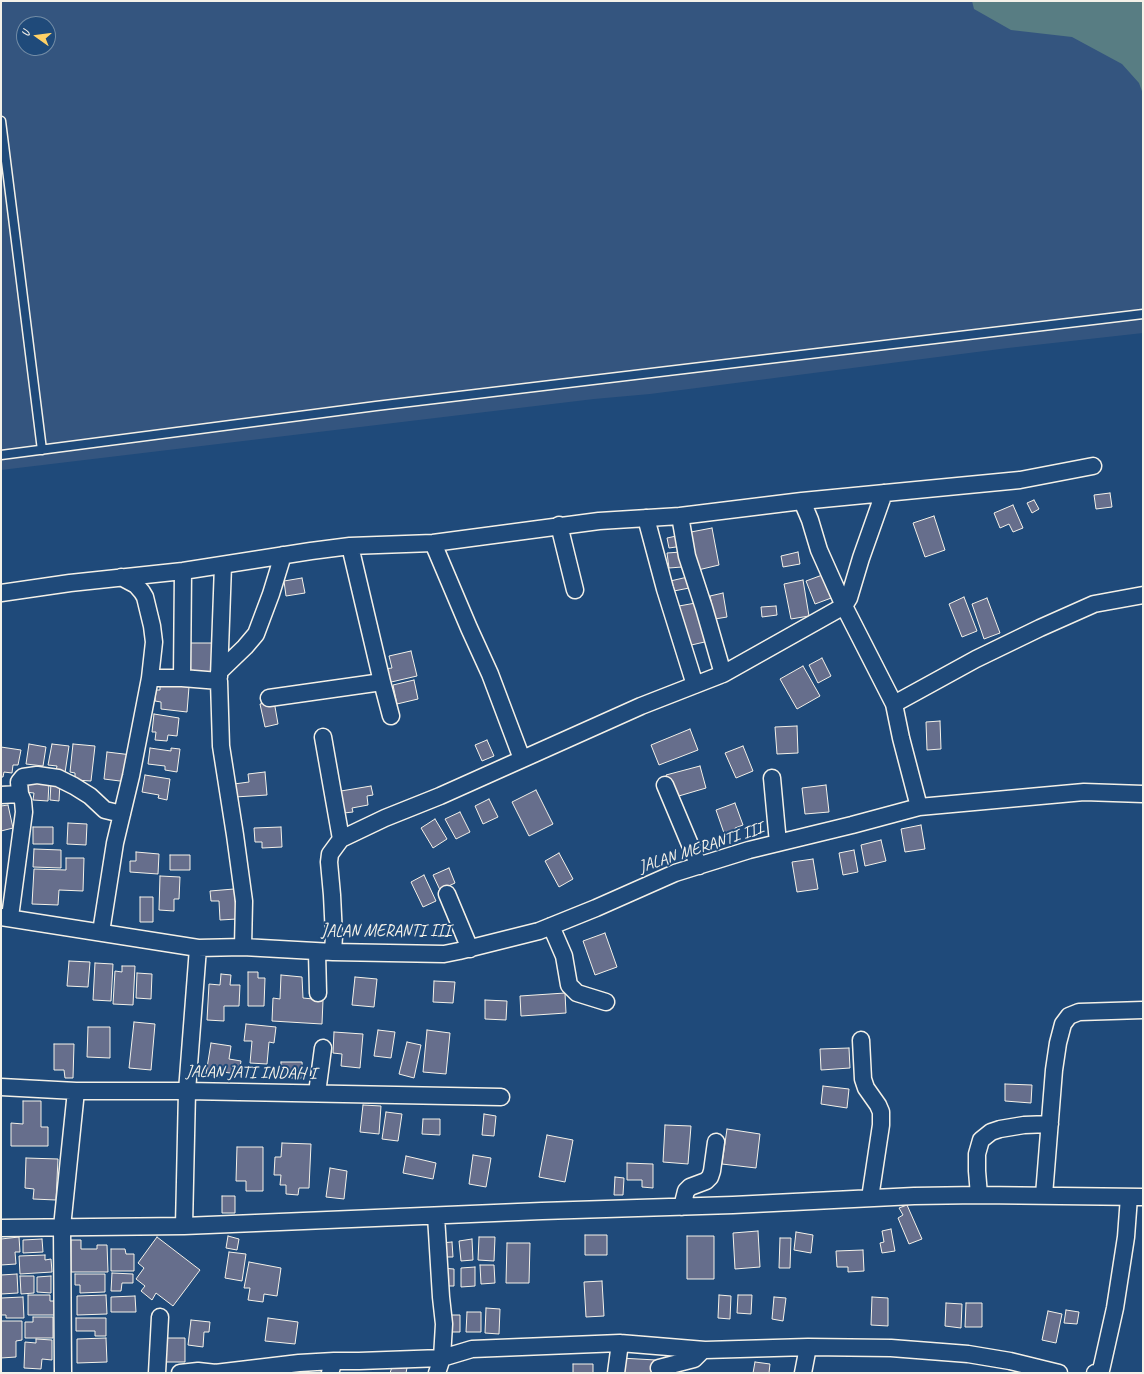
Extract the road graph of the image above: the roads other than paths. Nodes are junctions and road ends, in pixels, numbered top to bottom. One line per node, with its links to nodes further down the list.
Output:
1 (1, 121): 3 (lane)
2 (1143, 314): 3 (lane)
3 (42, 450): 4 (lane)
4 (1, 455)
5 (1093, 466): 6 (street)
6 (884, 493): 7 (street); 20 (street)
7 (802, 501): 8 (street); 20 (street)
8 (680, 516): 9 (street); 21 (street)
9 (646, 518): 10 (street); 26 (street)
10 (559, 525): 11 (street); 17 (street)
11 (433, 543): 12 (street); 31 (street)
12 (350, 546): 13 (street); 25 (street)
13 (283, 555): 14 (street); 22 (street)
14 (223, 565): 15 (street); 22 (street)
15 (183, 571): 16 (street); 24 (street)
16 (121, 577): 18 (street); 23 (street)
17 (574, 590)
18 (1, 593)
19 (1143, 595): 28 (street)
20 (844, 606): 21 (street); 28 (street)
21 (723, 674): 26 (street)
22 (219, 676): 24 (street); 46 (street)
23 (150, 678): 24 (street); 38 (street)
24 (182, 678)
25 (382, 682): 27 (street); 29 (street)
26 (695, 685): 31 (street)
27 (269, 698)
28 (894, 704): 37 (street)
29 (391, 716)
30 (323, 737): 39 (street)
31 (522, 759): 39 (street)
32 (772, 778): 40 (street)
33 (665, 785): 41 (street)
34 (20, 794): 36 (street); 38 (street); 43 (street)
35 (1143, 794): 37 (street, JALAN MERANTI III)
36 (1, 795)
37 (919, 807): 40 (street, JALAN MERANTI III)
38 (122, 814): 45 (street)
39 (341, 839): 50 (street)
40 (778, 843): 41 (street, JALAN MERANTI III)
41 (699, 866): 44 (street, JALAN MERANTI III)
42 (447, 894): 48 (street)
43 (6, 917): 45 (street, JALAN MERANTI III)
44 (551, 926): 48 (street, JALAN MERANTI III); 52 (street)
45 (101, 932): 47 (street, JALAN MERANTI III)
46 (243, 947): 47 (street, JALAN MERANTI III); 49 (street, JALAN MERANTI III)
47 (198, 948): 58 (street)
48 (470, 948): 50 (street, JALAN MERANTI III)
49 (317, 952): 50 (street, JALAN MERANTI III); 51 (street)
50 (333, 952)
51 (318, 993)
52 (606, 1002)
53 (1143, 1010): 61 (street)
54 (861, 1040): 66 (street)
55 (323, 1048): 59 (street)
56 (1, 1087): 57 (street, JALAN JATI INDAH I)
57 (76, 1091): 58 (street, JALAN JATI INDAH I); 70 (street)
58 (187, 1091): 59 (street, JALAN JATI INDAH I); 69 (street)
59 (317, 1093): 60 (street, JALAN JATI INDAH I)
60 (501, 1097)
61 (1050, 1124): 63 (street); 64 (street)
62 (716, 1142): 67 (street)
63 (979, 1194): 64 (street); 66 (street)
64 (1044, 1196): 65 (street)
65 (1136, 1197): 86 (street)
66 (870, 1198): 67 (street)
67 (682, 1207): 68 (street)
68 (436, 1216): 69 (street); 76 (street)
69 (184, 1226): 70 (street)
70 (62, 1227): 71 (street); 79 (street)
71 (1, 1228)
72 (160, 1317): 80 (street)
73 (620, 1343): 75 (street); 76 (street); 83 (street)
74 (808, 1347): 75 (street); 84 (street); 85 (street)
75 (705, 1350): 78 (street)
76 (439, 1366): 77 (street)
77 (332, 1367): 82 (street)
78 (659, 1368)
79 (63, 1373)
80 (157, 1373)
81 (180, 1373): 82 (street)
82 (216, 1373)
83 (616, 1373)
84 (803, 1373)
85 (1059, 1373)
86 (1095, 1373)

